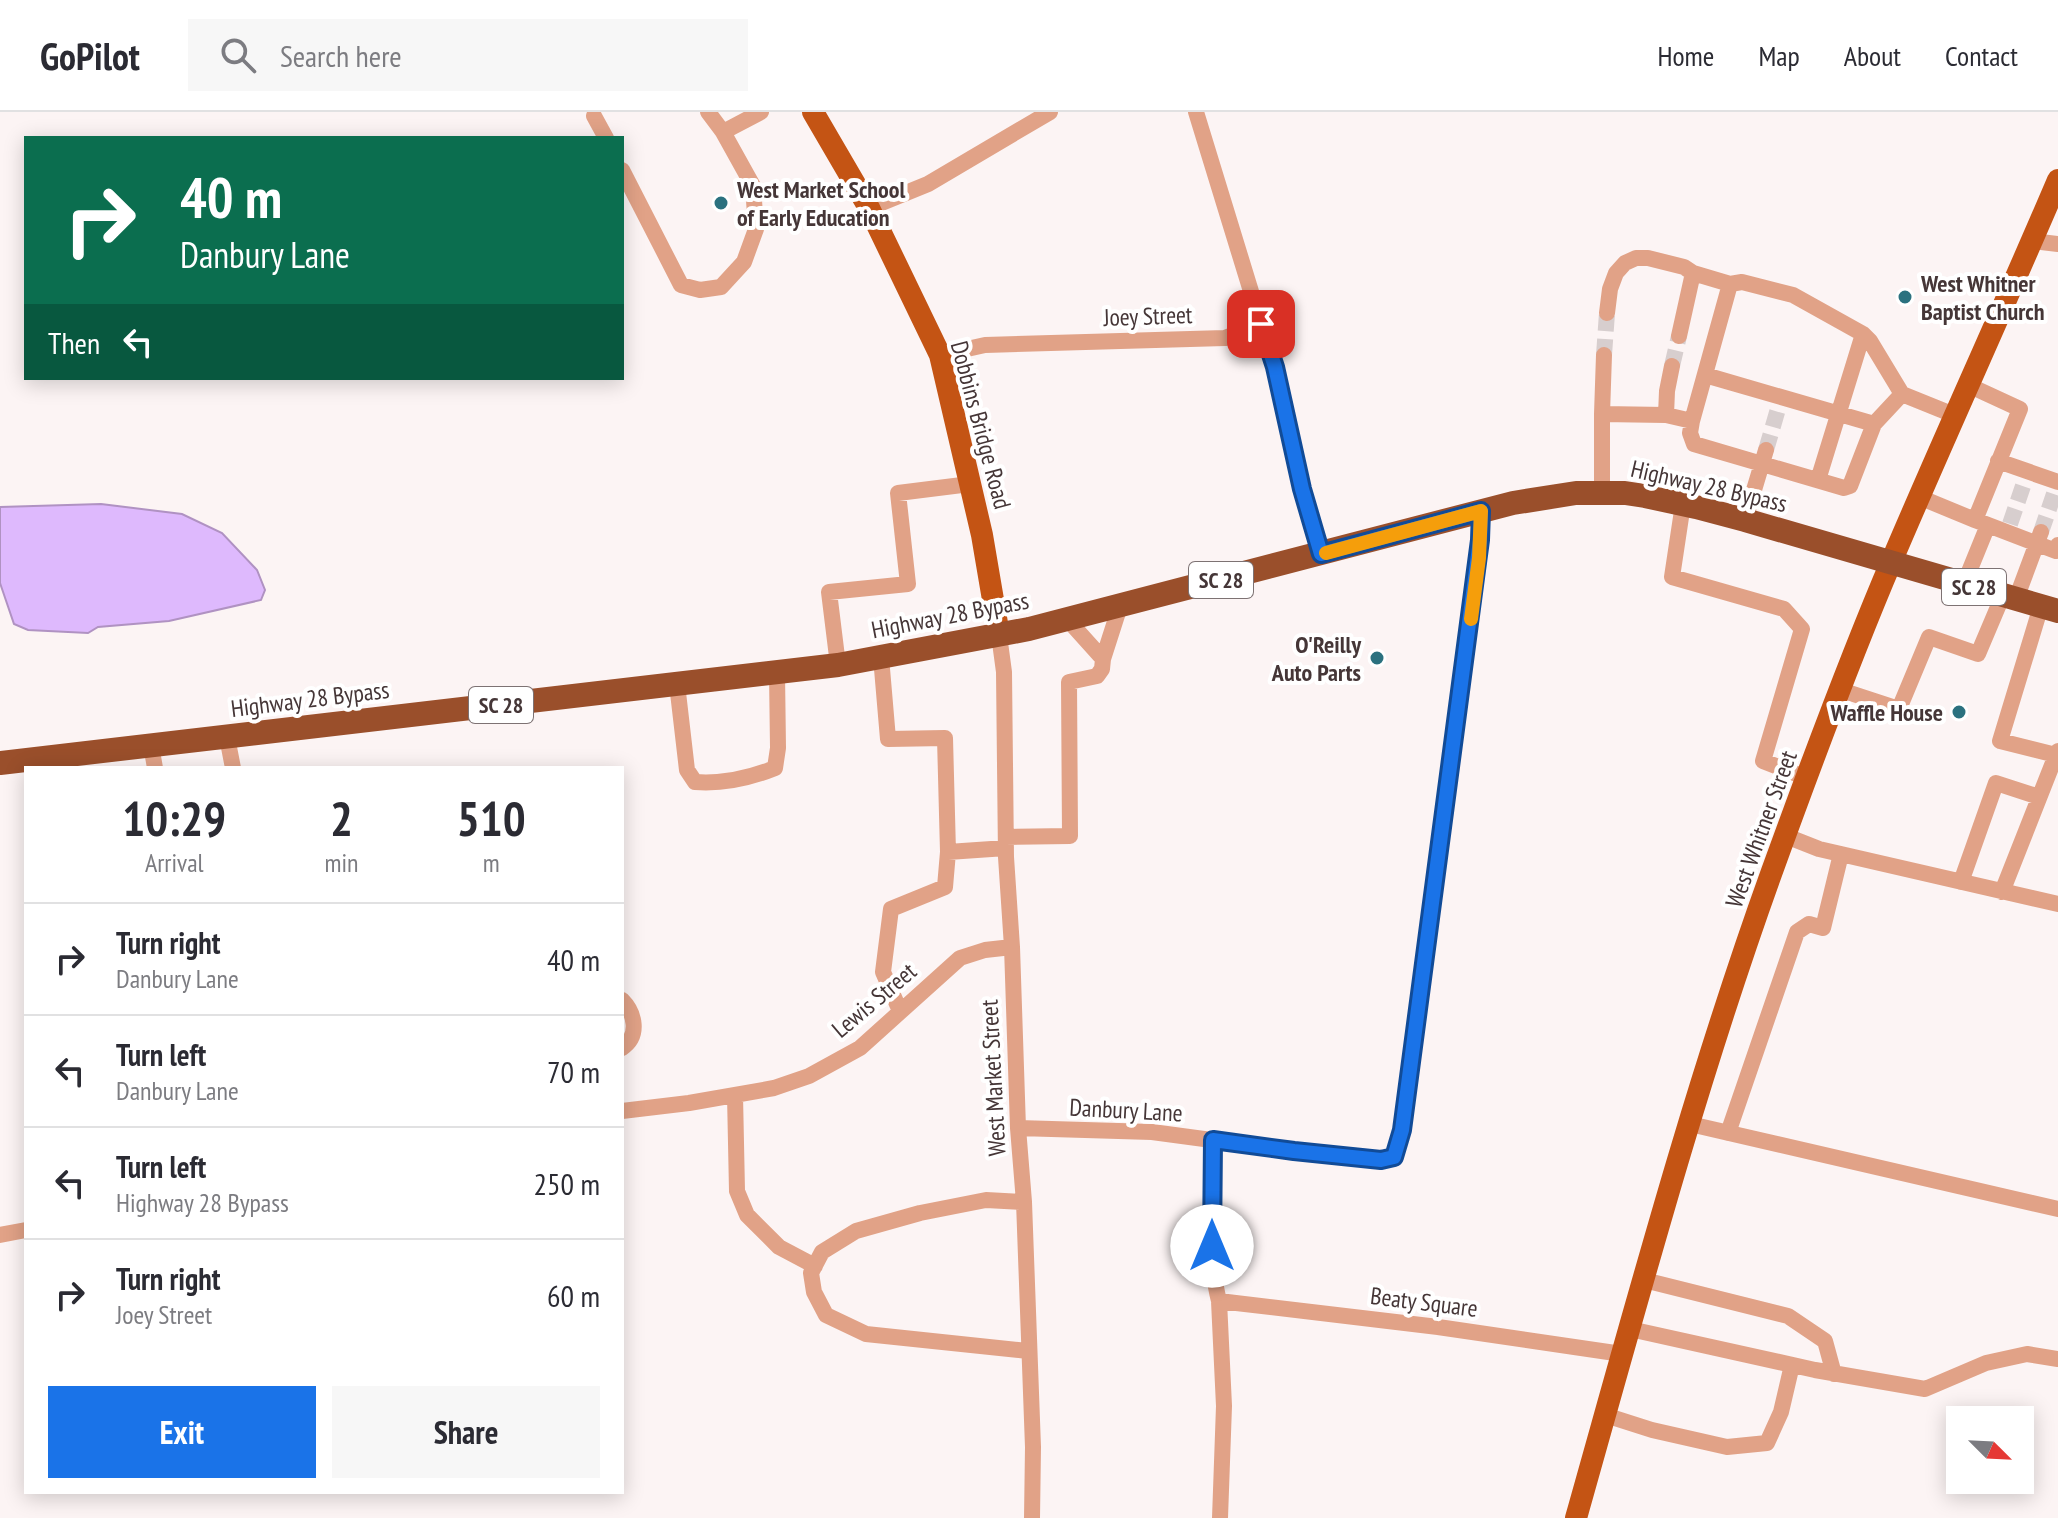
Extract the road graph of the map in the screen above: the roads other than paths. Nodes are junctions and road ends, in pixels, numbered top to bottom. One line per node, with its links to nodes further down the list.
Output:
1 (708, 112): 7 (street)
2 (761, 112): 7 (street)
3 (813, 112): 11 (main road, Dobbins Bridge Road)
4 (1050, 112): 11 (street)
5 (1196, 112): 17 (street)
6 (594, 116): 8 (street)
7 (723, 132): 9 (street)
8 (605, 136)
9 (624, 174)
10 (2058, 180): 12 (main road, West Whitner Street)
11 (869, 208): 20 (main road, Dobbins Bridge Road)
12 (2032, 241): 13 (street); 24 (main road, West Whitner Street)
13 (2058, 244)
14 (1693, 273): 15 (street); 16 (street); 19 (street)
15 (1730, 284): 18 (street); 23 (street)
16 (1607, 313)
17 (1261, 324): 20 (street, Joey Street); 45 (street)
18 (1863, 334): 25 (street); 26 (street)
19 (1679, 336)
20 (940, 355): 35 (main road, Dobbins Bridge Road)
21 (1604, 355): 27 (street)
22 (1672, 366): 28 (street)
23 (1705, 375): 26 (street); 30 (street)
24 (1968, 385): 29 (main road, West Whitner Street); 33 (street)
25 (1902, 394): 29 (street); 31 (street)
26 (1838, 413): 31 (street); 34 (street)
27 (1602, 414): 28 (street); 37 (street)
28 (1666, 415): 30 (street)
29 (1954, 415): 38 (main road, West Whitner Street)
30 (1692, 421): 32 (street)
31 (1874, 424): 34 (street)
32 (1764, 457): 34 (street); 41 (street)
33 (1998, 461): 36 (street); 42 (street)
34 (1818, 480)
35 (970, 484): 52 (main road, Dobbins Bridge Road); 55 (street)
36 (2057, 486)
37 (1602, 492): 39 (highway, Highway 28 Bypass / SC 28); 40 (highway, Highway 28 Bypass / SC 28)
38 (1919, 497): 42 (street); 46 (main road, West Whitner Street)
39 (1683, 504): 41 (highway, Highway 28 Bypass / SC 28); 65 (street)
40 (1481, 511): 45 (highway, Highway 28 Bypass / SC 28); 83 (street, Danbury Lane)
41 (1745, 520): 46 (highway, Highway 28 Bypass / SC 28)
42 (1981, 522): 43 (street); 47 (street)
43 (2038, 538): 44 (street); 48 (street)
44 (2058, 545)
45 (1321, 554): 49 (highway, Highway 28 Bypass / SC 28)
46 (1891, 564): 47 (highway, SC 28); 58 (main road, West Whitner Street)
47 (1964, 584): 48 (highway, SC 28)
48 (2009, 597): 50 (highway, SC 28); 58 (street)
49 (1120, 606): 51 (highway, Highway 28 Bypass / SC 28); 54 (street)
50 (2050, 609): 60 (street)
51 (1067, 619): 52 (highway, Highway 28 Bypass / SC 28); 54 (street)
52 (999, 635): 53 (highway, Highway 28 Bypass / SC 28); 68 (street, West Market Street)
53 (881, 657): 55 (highway, Highway 28 Bypass / SC 28); 69 (street)
54 (1103, 659): 68 (street)
55 (838, 665): 56 (highway, Highway 28 Bypass / SC 28)
56 (777, 673): 57 (highway, Highway 28 Bypass / SC 28); 57 (street)
57 (677, 684): 59 (highway, Highway 28 Bypass / SC 28)
58 (1841, 690): 65 (main road, West Whitner Street)
59 (227, 737): 61 (highway, Highway 28 Bypass / SC 28); 64 (street)
60 (2057, 753): 66 (street)
61 (153, 757): 62 (highway, Highway 28 Bypass / SC 28)
62 (56, 762): 63 (highway, Highway 28 Bypass / SC 28)
63 (0, 763)
64 (233, 766)
65 (1807, 778): 67 (main road, West Whitner Street)
66 (2039, 797): 71 (street); 72 (street)
67 (1786, 836): 70 (street); 80 (main road, West Whitner Street)
68 (1006, 843): 69 (street); 74 (street, West Market Street)
69 (948, 852): 76 (street)
70 (1841, 854): 71 (street); 82 (street)
71 (1961, 882): 72 (street)
72 (2002, 892): 73 (street)
73 (2057, 900)
74 (1012, 947): 76 (street, Lewis Street); 81 (street, West Market Street)
75 (624, 1002): 77 (street)
76 (900, 1011): 78 (street, Lewis Street)
77 (624, 1047)
78 (735, 1095): 79 (street, Lewis Street); 88 (street)
79 (624, 1111)
80 (1690, 1124): 82 (street); 89 (main road, West Whitner Street)
81 (1018, 1128): 83 (street, Danbury Lane); 84 (street, West Market Street)
82 (1728, 1133): 85 (street)
83 (1213, 1140): 90 (street)
84 (1024, 1202): 88 (street); 92 (street, West Market Street)
85 (2058, 1209)
86 (24, 1230): 87 (street)
87 (0, 1235)
88 (815, 1266): 92 (street)
89 (1644, 1280): 91 (main road, West Whitner Street); 96 (street)
90 (1219, 1301): 93 (street, Beaty Square); 99 (street)
91 (1630, 1329): 93 (main road, West Whitner Street); 95 (street)
92 (1028, 1351): 98 (street, West Market Street)
93 (1622, 1354): 97 (main road, West Whitner Street)
94 (2058, 1359): 96 (street)
95 (1792, 1365): 96 (street); 97 (street)
96 (1834, 1374)
97 (1605, 1415): 100 (main road, West Whitner Street)
98 (1032, 1518)
99 (1220, 1518)
100 (1576, 1518)

